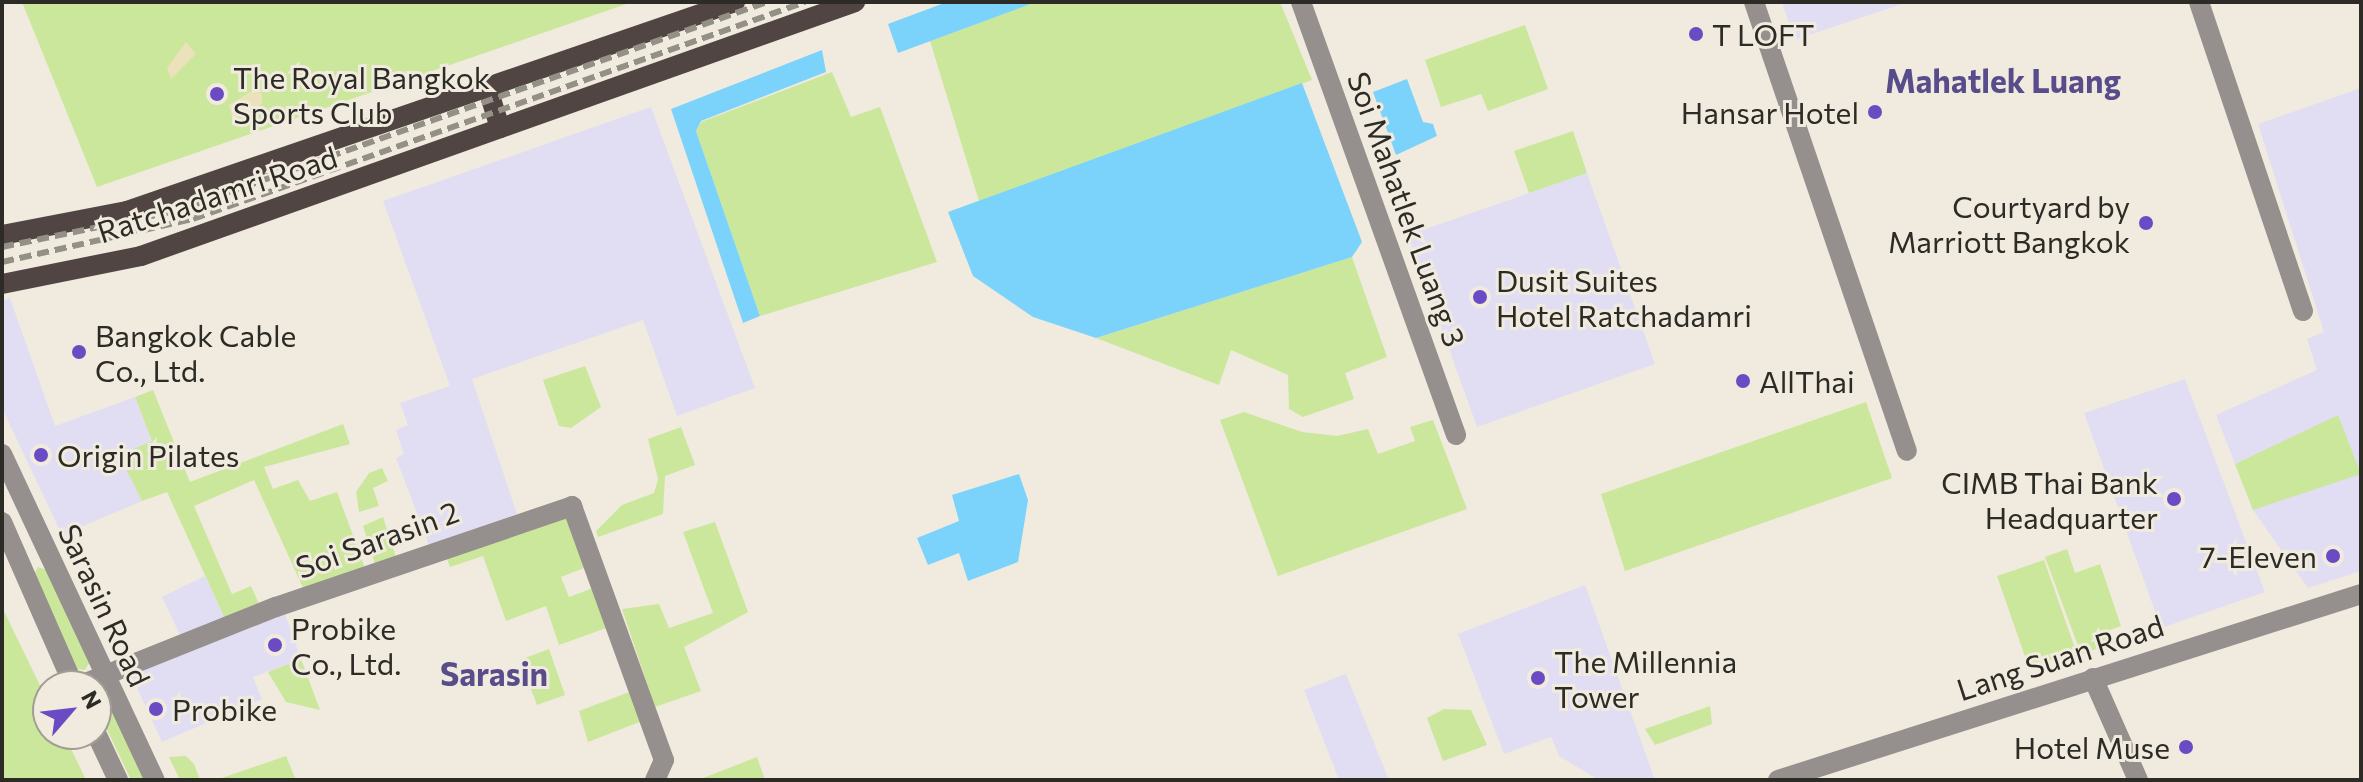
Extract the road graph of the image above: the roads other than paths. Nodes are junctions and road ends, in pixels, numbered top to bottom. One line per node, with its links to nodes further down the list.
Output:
1 (735, 2): 6 (main road, Ratchadamri Road)
2 (855, 2): 7 (main road, Ratchadamri Road)
3 (1301, 2): 11 (street, Soi Mahatlek Luang 3)
4 (1754, 2): 12 (street)
5 (2199, 2): 10 (street)
6 (488, 89): 7 (main road); 8 (main road, Ratchadamri Road)
7 (500, 128): 9 (main road, Ratchadamri Road)
8 (2, 235)
9 (2, 284)
10 (2303, 311)
11 (1456, 435)
12 (1907, 451)
13 (2, 454): 14 (street, Sarasin Road)
14 (29, 513): 15 (street); 16 (street, Sarasin Road)
15 (4, 526): 17 (street, Sarasin Road)
16 (44, 548): 17 (street); 20 (street, Sarasin Road)
17 (19, 562): 19 (street, Sarasin Road)
18 (2361, 594): 22 (street, Lang Suan Road)
19 (69, 670)
20 (102, 670)
21 (112, 672): 28 (street, Soi Sarasin 2)
22 (2093, 678): 25 (street, Lang Suan Road); 30 (street)
23 (112, 691): 27 (street, Sarasin Road)
24 (104, 750): 26 (street)
25 (1812, 775): 29 (street, Lang Suan Road)
26 (118, 780)
27 (155, 780)
28 (655, 780)
29 (1778, 780)
30 (2138, 780)

